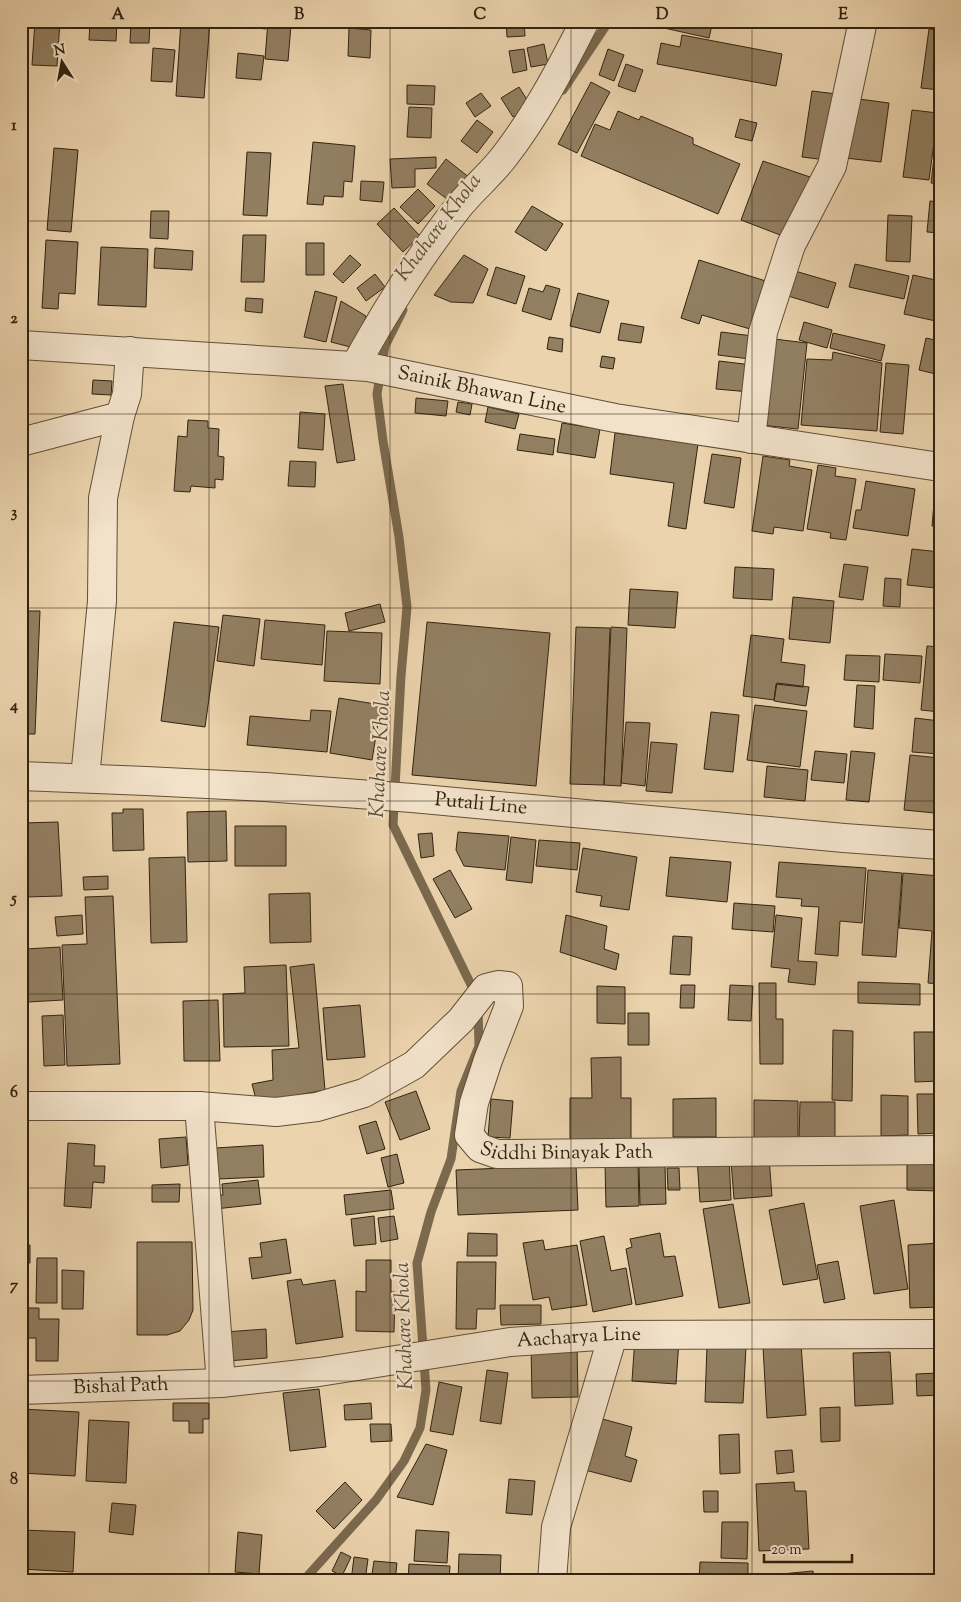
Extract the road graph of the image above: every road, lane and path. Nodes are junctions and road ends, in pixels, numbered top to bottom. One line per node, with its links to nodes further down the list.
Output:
1 (586, 21): 5 (street)
2 (863, 21): 7 (street)
3 (21, 345): 4 (street, Sainik Bhawan Line)
4 (130, 351): 5 (street, Sainik Bhawan Line); 6 (street)
5 (361, 367): 7 (street, Sainik Bhawan Line)
6 (120, 416): 8 (street); 11 (street)
7 (751, 439): 9 (street, Sainik Bhawan Line)
8 (21, 442)
9 (940, 467)
10 (21, 776): 11 (street, Putali Line)
11 (85, 778): 12 (street, Putali Line)
12 (940, 845)
13 (21, 1106): 14 (street, Siddhi Binayak Path)
14 (199, 1106): 15 (street, Siddhi Binayak Path); 18 (street)
15 (940, 1150)
16 (940, 1334): 17 (street, Aacharya Line)
17 (613, 1335): 18 (street, Aacharya Line); 20 (street)
18 (221, 1383): 19 (street, Bishal Path)
19 (21, 1390)
20 (552, 1581)

